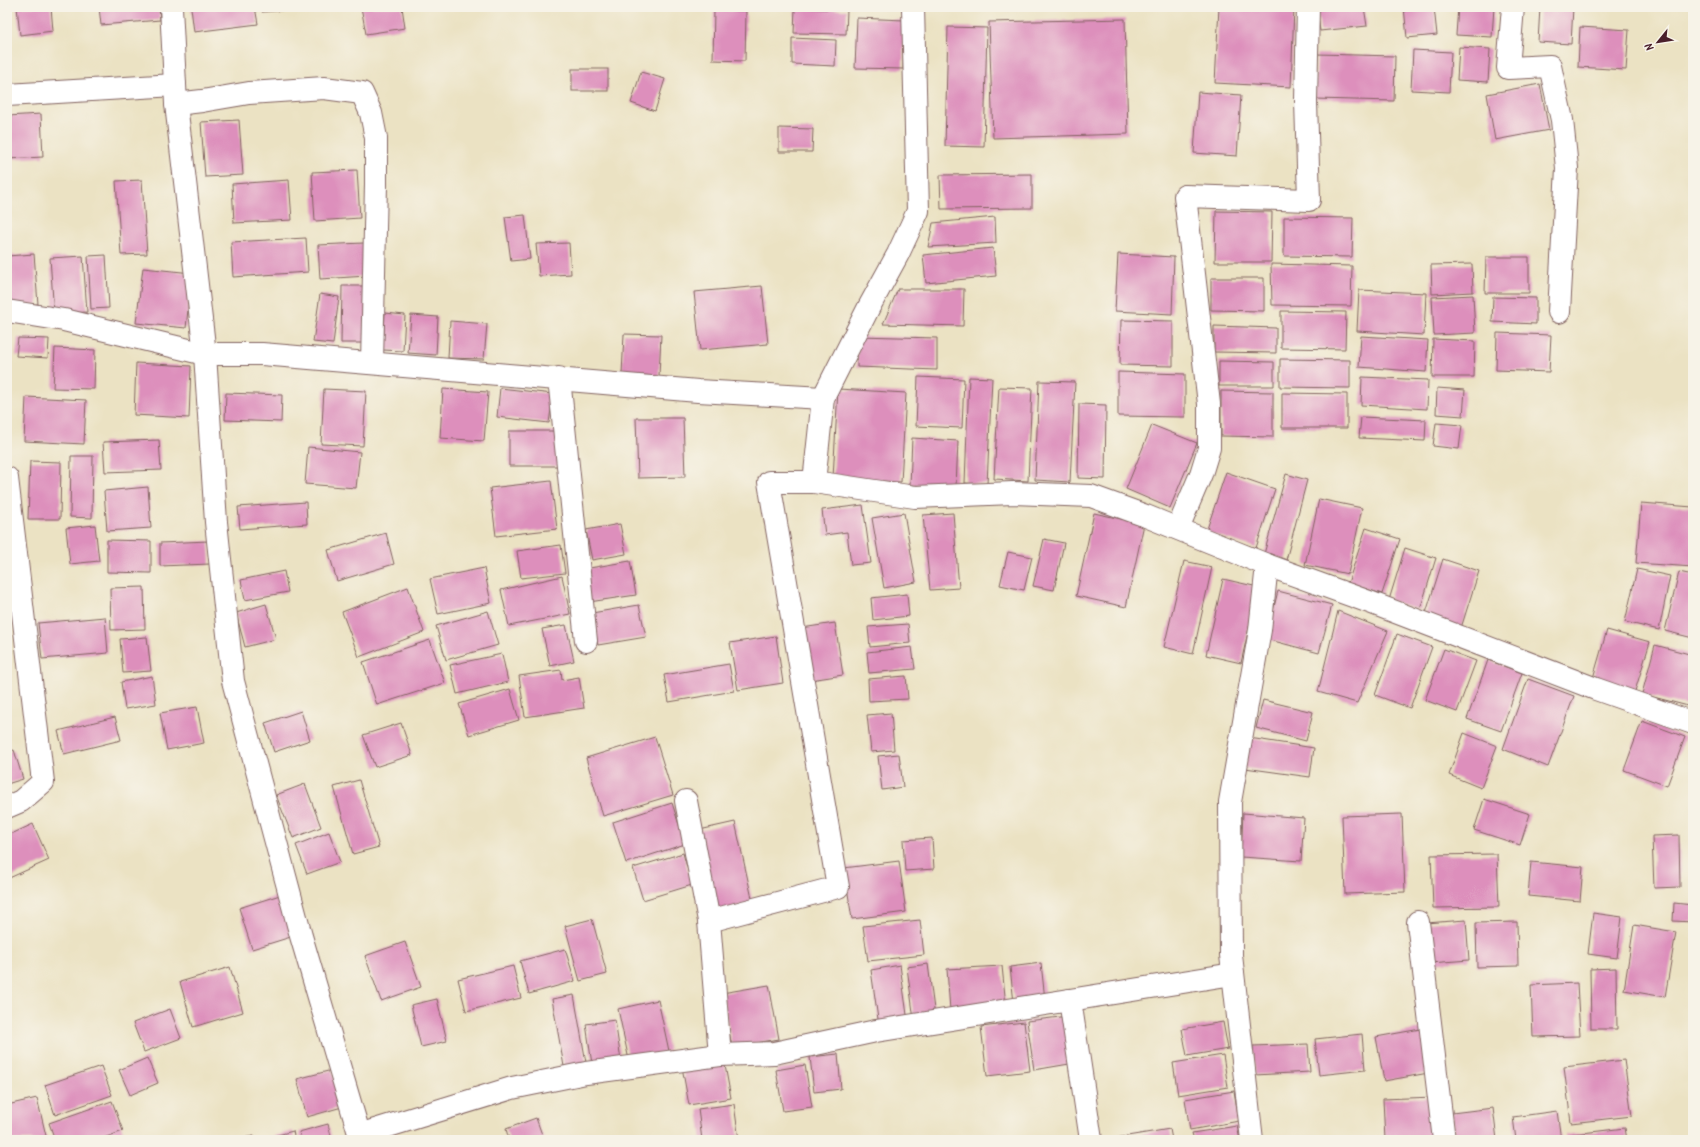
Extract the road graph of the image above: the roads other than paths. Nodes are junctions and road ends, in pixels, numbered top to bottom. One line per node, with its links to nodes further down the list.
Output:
1 (171, 7): 6 (street)
2 (913, 7): 12 (street)
3 (1308, 7): 15 (street)
4 (1513, 7): 8 (street)
5 (7, 94): 6 (street)
6 (175, 94): 9 (street); 10 (street)
7 (7, 311): 9 (street)
8 (1559, 312)
9 (205, 354): 10 (street); 26 (street)
10 (372, 363): 11 (street)
11 (559, 378): 12 (street); 17 (street)
12 (823, 398): 14 (street)
13 (7, 478): 20 (street)
14 (814, 482): 15 (street); 21 (street)
15 (1178, 528): 16 (street)
16 (1267, 565): 18 (street); 23 (street)
17 (586, 641)
18 (1693, 723)
19 (686, 800): 21 (street)
20 (7, 807)
21 (709, 921): 25 (street)
22 (1418, 922): 29 (street)
23 (1233, 974): 24 (street); 28 (street)
24 (1070, 1000): 25 (street); 27 (street)
25 (720, 1055): 26 (street)
26 (360, 1138)
27 (1091, 1140)
28 (1252, 1140)
29 (1444, 1140)

